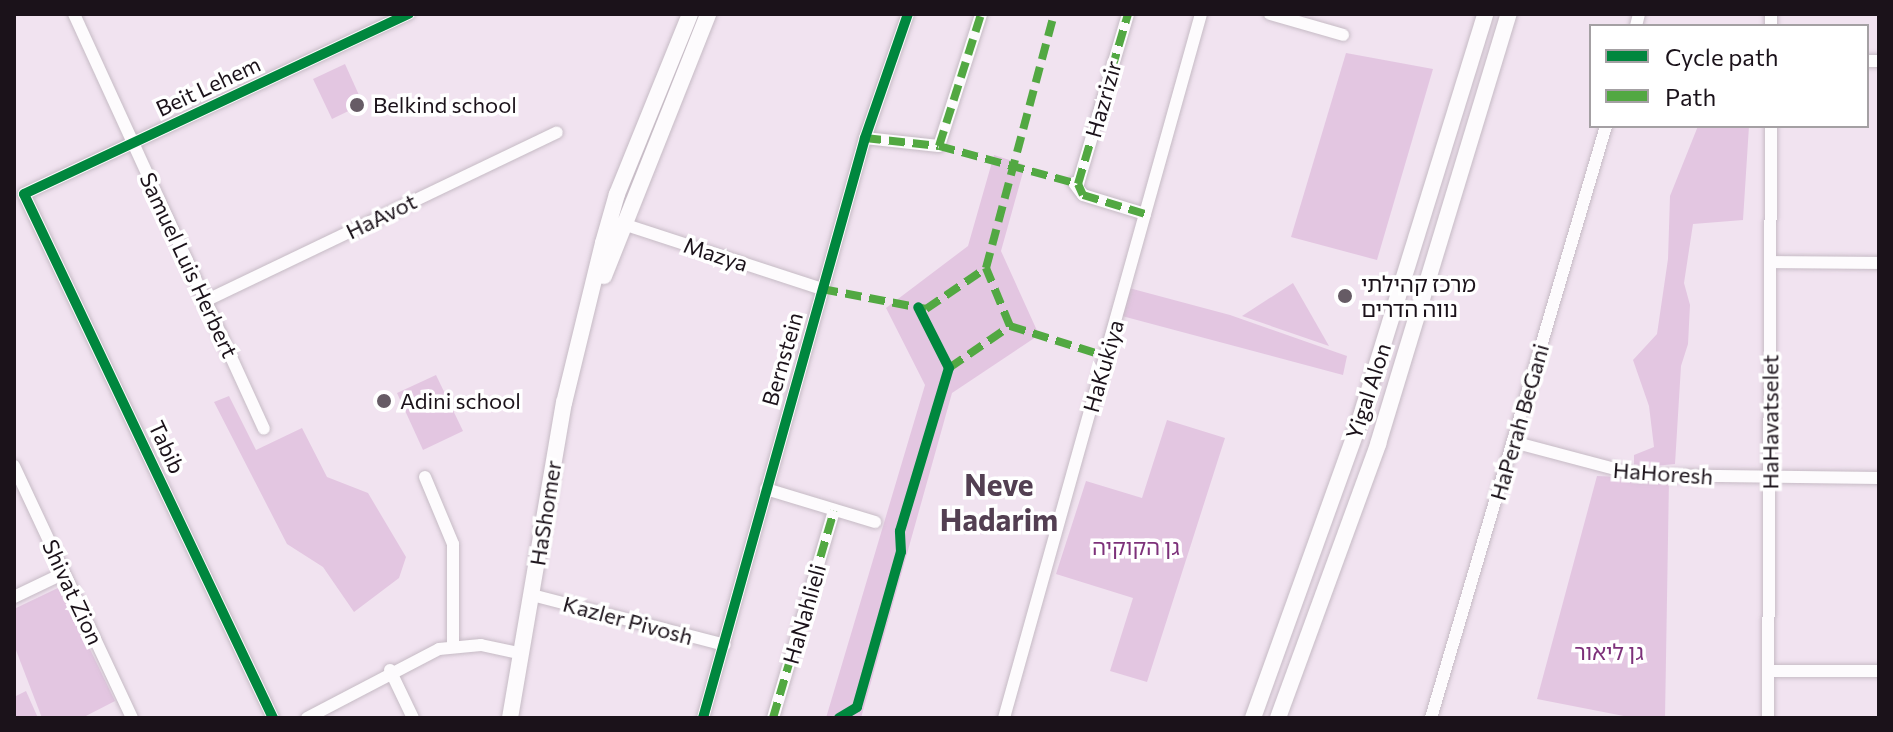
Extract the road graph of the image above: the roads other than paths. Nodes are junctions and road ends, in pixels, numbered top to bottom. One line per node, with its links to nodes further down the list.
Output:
1 (74, 14): 17 (street, Samuel Luis Herbert)
2 (409, 14): 17 (street, Beit Lehem)
3 (690, 14): 20 (main road, HaShomer)
4 (708, 14): 20 (main road, HaShomer)
5 (908, 14): 16 (street, Bernstein)
6 (981, 14): 16 (street)
7 (1128, 14): 19 (street, Hazrizir)
8 (1201, 14): 19 (street, HaKukiya)
9 (1270, 14): 12 (street)
10 (1485, 14): 51 (main road, Yigal Alon)
11 (1509, 14): 52 (main road, Yigal Alon)
12 (1343, 35)
13 (1605, 128): 26 (street, HaPerah BeGani)
14 (1771, 128): 21 (street, HaHavatselet)
15 (557, 132): 24 (street, HaAvot)
16 (865, 138): 23 (street, Bernstein)
17 (133, 143): 18 (street, Beit Lehem); 24 (street, Samuel Luis Herbert)
18 (24, 194): 44 (street, Tabib)
19 (1145, 214): 50 (street, HaKukiya)
20 (616, 222): 23 (street, Mazya); 35 (main road, HaShomer)
21 (1770, 262): 22 (street); 29 (street, HaHavatselet)
22 (1879, 263)
23 (822, 289): 31 (street, Bernstein)
24 (205, 301): 25 (street, Samuel Luis Herbert)
25 (264, 429)
26 (1513, 442): 29 (street, HaHoresh); 53 (street, HaPerah BeGani)
27 (14, 466): 34 (street, Shivat Zion)
28 (425, 477): 37 (street)
29 (1770, 478): 30 (street, HaHoresh); 41 (street, HaHavatselet)
30 (1879, 478)
31 (766, 489): 32 (street); 38 (street, Bernstein)
32 (834, 511): 33 (street); 49 (street, HaNahlieli)
33 (875, 522)
34 (64, 573): 36 (street); 43 (street, Shivat Zion)
35 (532, 595): 38 (street, Kazler Pivosh); 39 (main road, HaShomer)
36 (14, 597)
37 (453, 645): 39 (street); 40 (street)
38 (725, 645): 48 (street, Bernstein)
39 (520, 653): 47 (main road, HaShomer)
40 (390, 670): 45 (street); 46 (street)
41 (1769, 671): 42 (street); 54 (street, HaHavatselet)
42 (1879, 671)
43 (132, 718)
44 (273, 718)
45 (307, 718)
46 (413, 718)
47 (510, 718)
48 (703, 718)
49 (773, 718)
50 (1004, 718)
51 (1253, 718)
52 (1278, 718)
53 (1431, 718)
54 (1768, 718)

